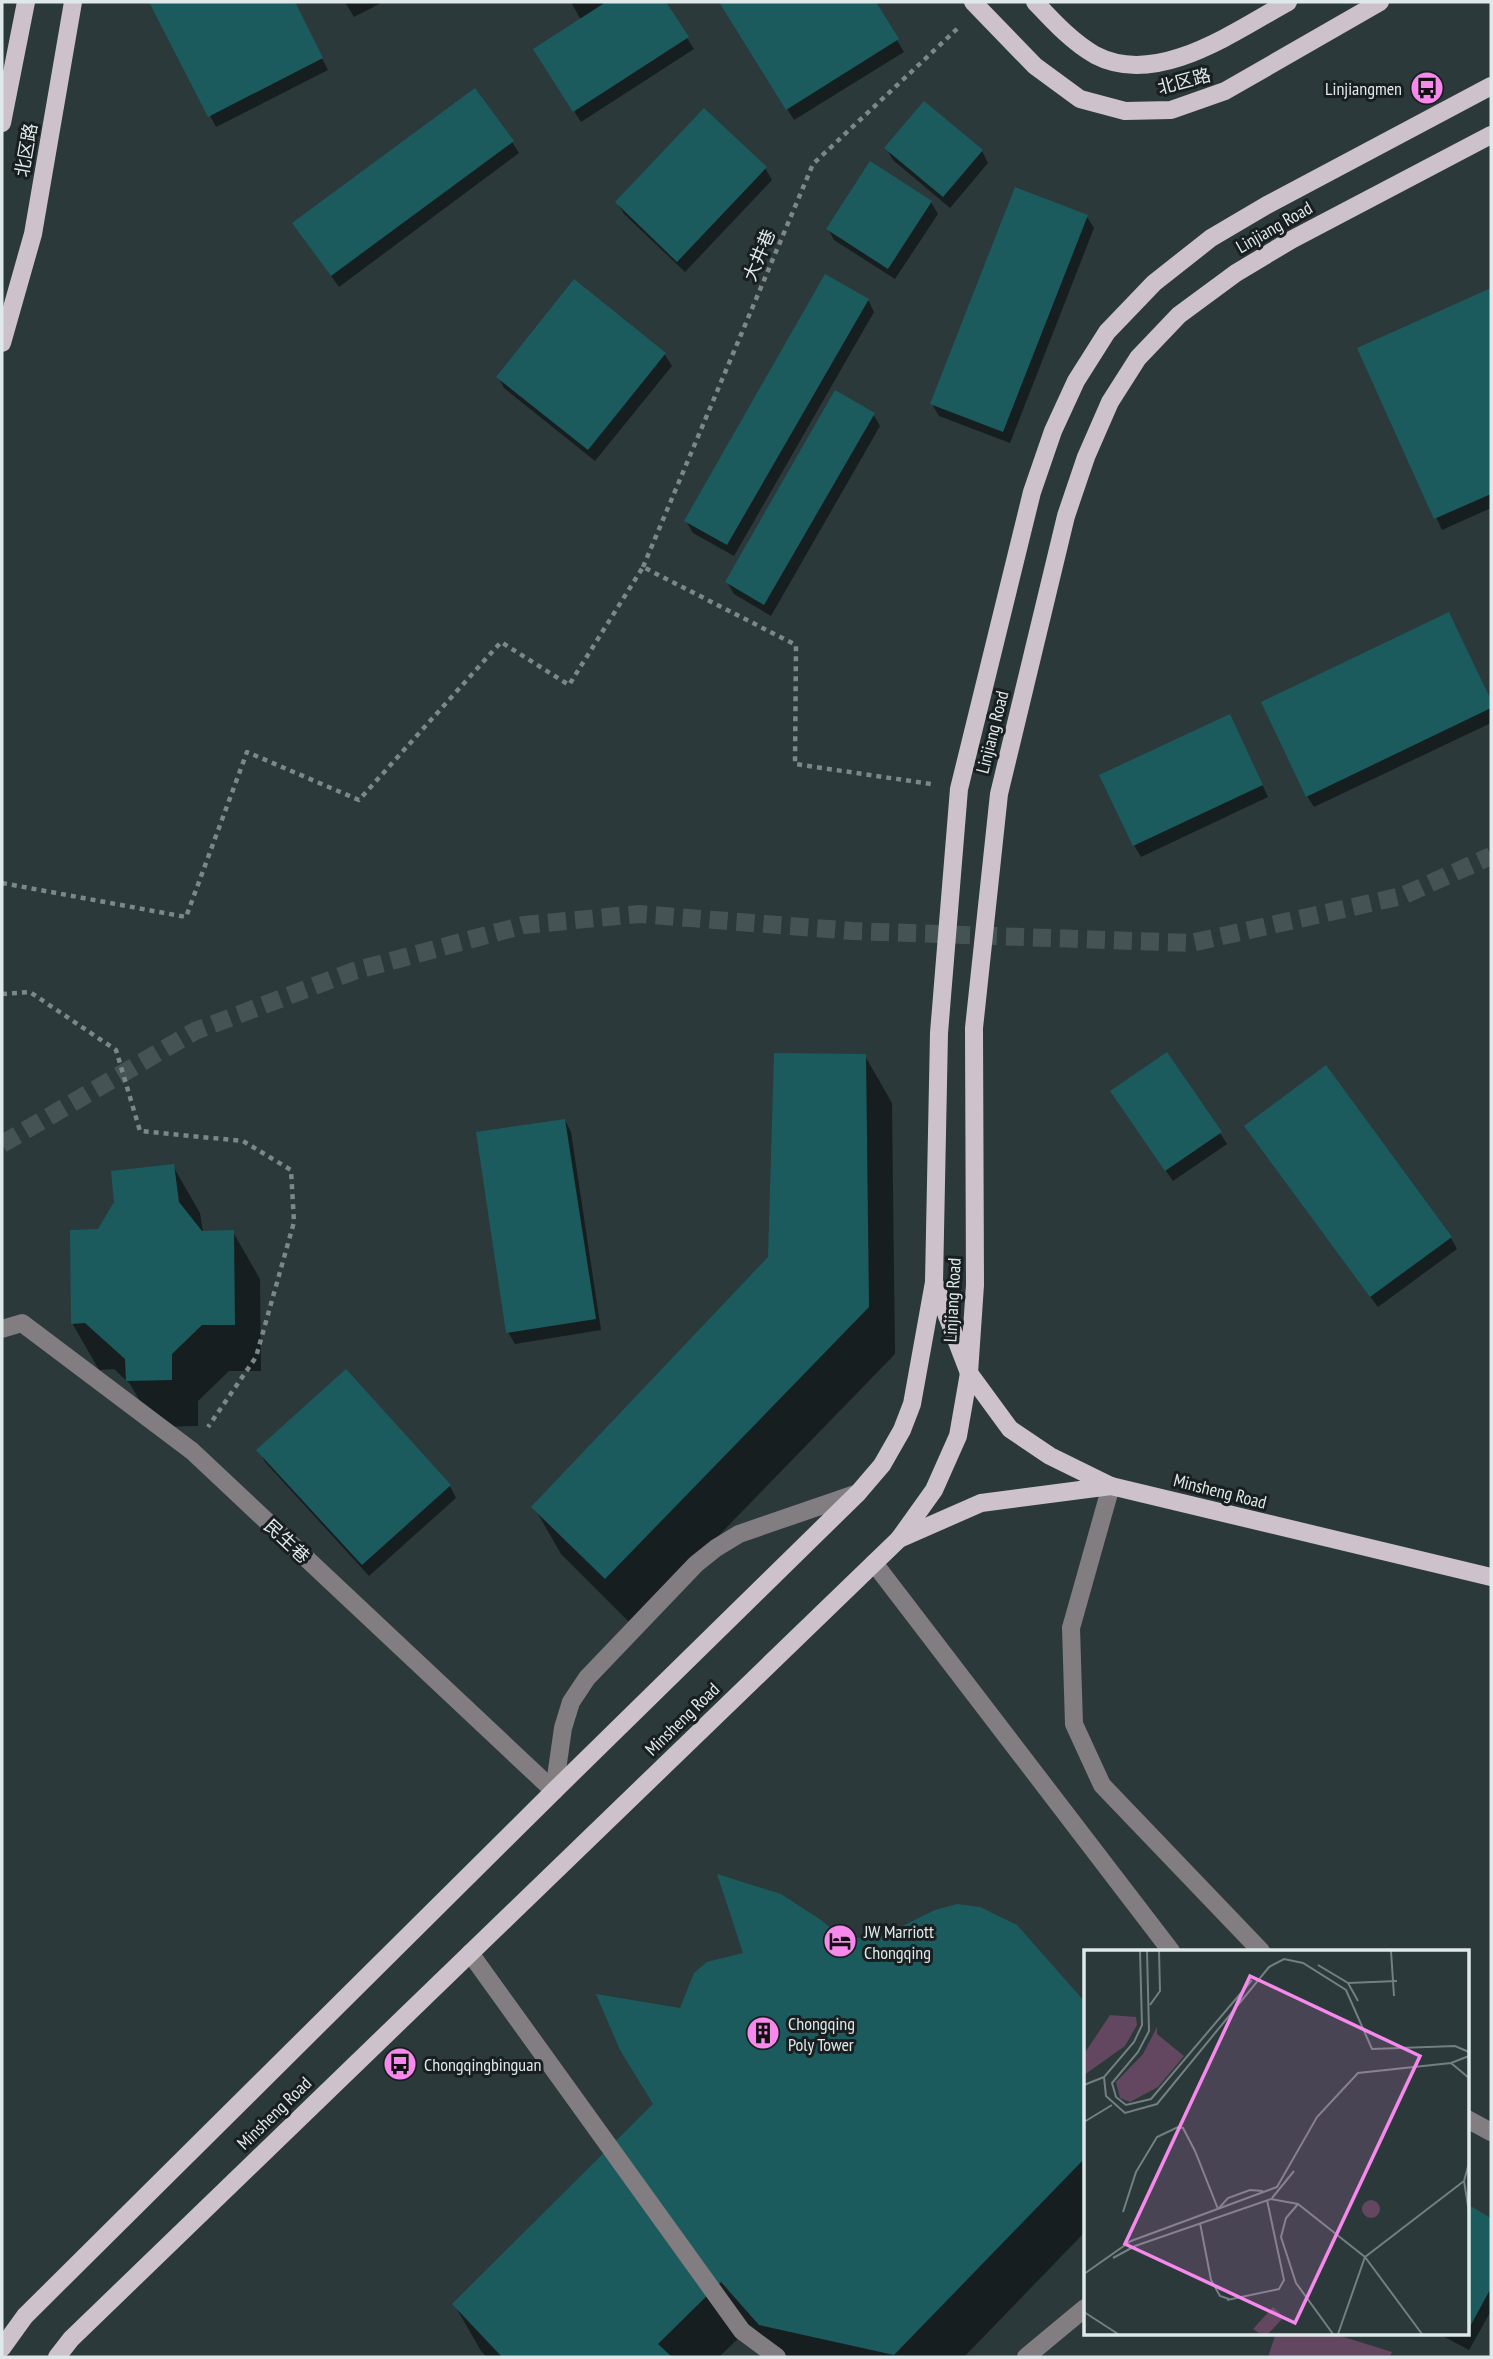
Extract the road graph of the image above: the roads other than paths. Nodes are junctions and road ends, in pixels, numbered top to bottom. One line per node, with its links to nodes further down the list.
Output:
1 (26, 2): 8 (main road, 北区路)
2 (73, 2): 10 (main road, 北区路)
3 (1035, 2): 4 (main road, 北区路)
4 (1288, 2)
5 (1380, 2): 6 (main road, 北区路)
6 (976, 5)
7 (1491, 86): 11 (main road, Linjiang Road)
8 (2, 123)
9 (1491, 135): 13 (main road, Linjiang Road)
10 (2, 344)
11 (934, 1282): 13 (main road); 15 (main road, Minsheng Road)
12 (2, 1329): 19 (street, 民生巷)
13 (969, 1373): 14 (main road); 16 (main road, Linjiang Road)
14 (1111, 1486): 16 (main road, Minsheng Road); 18 (main road, Minsheng Road); 21 (street)
15 (858, 1493): 19 (main road, Minsheng Road); 19 (street)
16 (899, 1539): 17 (main road, Minsheng Road)
17 (874, 1563): 20 (street); 22 (main road, Minsheng Road)
18 (1491, 1577)
19 (554, 1791): 26 (main road, Minsheng Road)
20 (1170, 1950)
21 (1260, 1950)
22 (470, 1953): 27 (main road, Minsheng Road); 28 (street)
23 (1468, 2120): 24 (street)
24 (1491, 2133)
25 (1084, 2309): 29 (street)
26 (2, 2348)
27 (57, 2357)
28 (777, 2357)
29 (1026, 2357)

